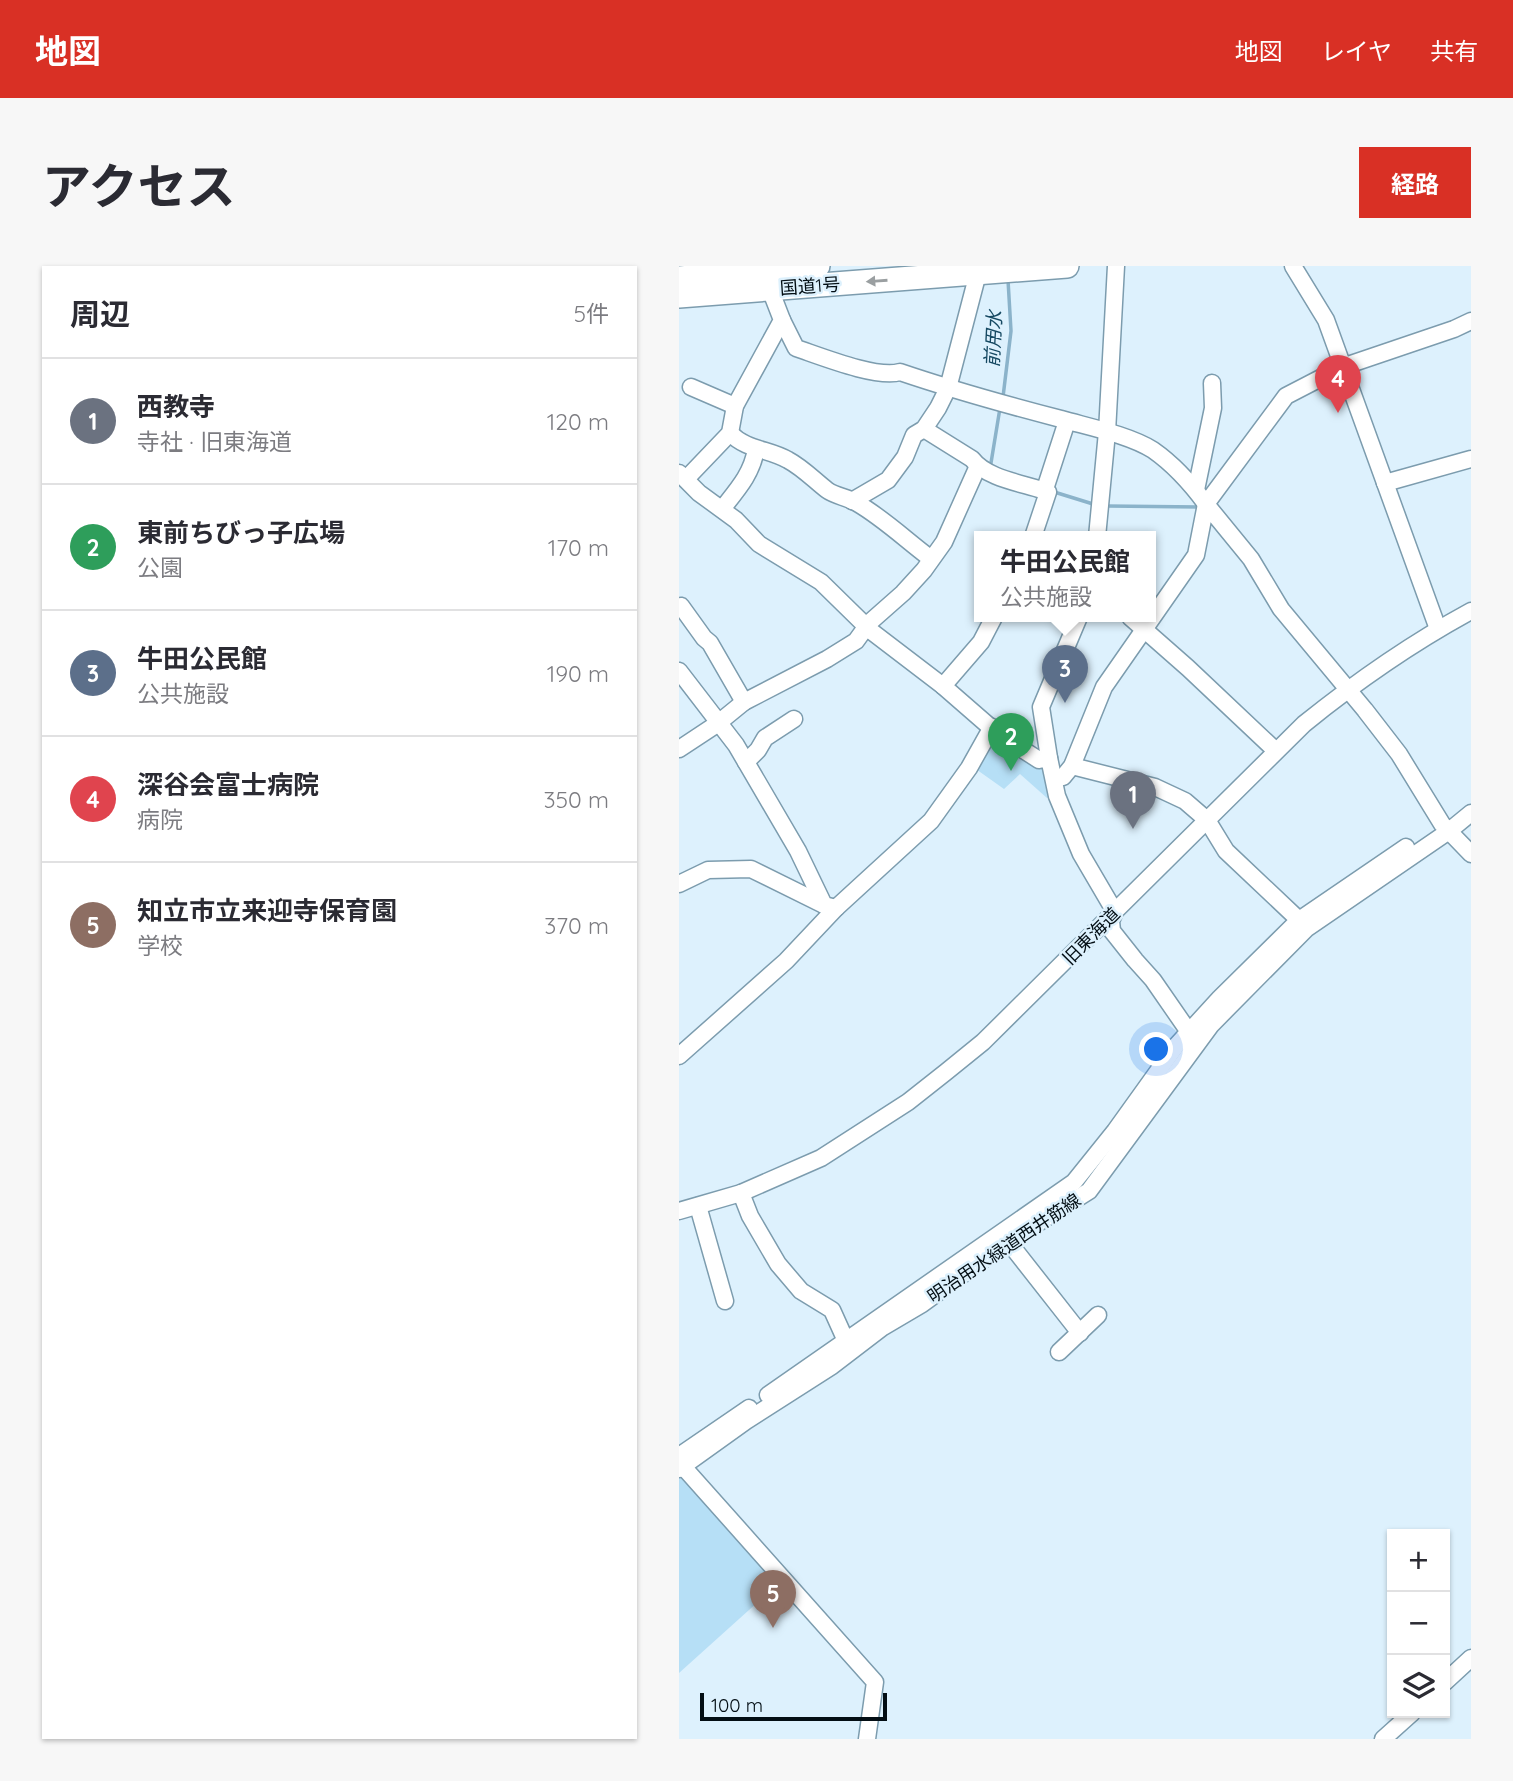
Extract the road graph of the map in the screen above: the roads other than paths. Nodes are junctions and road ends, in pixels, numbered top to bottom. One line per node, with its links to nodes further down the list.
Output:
1 (818, 266): 6 (highway, 国道1号)
2 (1067, 266): 5 (highway, 国道1号)
3 (1116, 266): 19 (street)
4 (1293, 266): 12 (street)
5 (978, 273): 8 (highway, 国道1号, one-way to 8); 15 (street)
6 (744, 276): 7 (highway, 国道1号); 8 (highway, 国道1号); 9 (highway, 国道1号)
7 (679, 278)
8 (770, 289): 10 (street)
9 (679, 296)
10 (782, 320): 15 (street); 16 (street)
11 (1471, 321): 12 (street)
12 (1342, 367): 25 (street); 29 (street)
13 (1212, 383): 27 (street)
14 (691, 387): 16 (street)
15 (948, 388): 17 (street); 18 (street)
16 (735, 406): 20 (street)
17 (1067, 421): 19 (street); 26 (street)
18 (924, 429): 23 (street); 28 (street)
19 (1107, 432): 27 (street); 32 (street)
20 (730, 433): 21 (street); 24 (street)
21 (756, 449): 28 (street); 30 (street)
22 (1471, 459): 25 (street)
23 (978, 466): 26 (street); 33 (street)
24 (682, 476): 30 (street)
25 (1385, 483): 42 (street)
26 (1046, 489): 31 (street)
27 (1196, 490): 29 (street)
28 (852, 501): 33 (street)
29 (1206, 504): 36 (street); 46 (street)
30 (722, 509): 41 (street)
31 (1035, 531)
32 (1098, 531)
33 (930, 558): 41 (street)
34 (681, 606): 47 (street)
35 (1471, 611): 42 (street, 旧東海道)
36 (1156, 615)
37 (991, 622): 45 (street)
38 (1077, 622): 53 (street)
39 (1135, 622): 43 (street)
40 (1151, 622): 43 (street)
41 (867, 626): 45 (street); 47 (street)
42 (1438, 629): 46 (street, 旧東海道)
43 (1145, 631): 52 (street); 55 (street)
44 (679, 671): 49 (street)
45 (943, 686): 50 (street)
46 (1347, 689): 52 (street, 旧東海道); 60 (street)
47 (744, 702): 49 (street)
48 (794, 719): 54 (street)
49 (717, 724): 51 (street); 54 (street)
50 (992, 727): 53 (street); 63 (street)
51 (679, 749)
52 (1276, 751): 59 (street, 旧東海道)
53 (1049, 758): 56 (street)
54 (746, 762): 63 (street)
55 (1072, 766): 56 (street); 59 (street)
56 (1054, 779): 64 (street)
57 (1471, 801): 60 (street)
58 (1471, 813): 60 (street, 明治用水緑道西井筋線)
59 (1206, 820): 64 (street, 旧東海道); 65 (street)
60 (1445, 827): 61 (street); 65 (street); 68 (street, 明治用水緑道西井筋線)
61 (1471, 854)
62 (679, 884): 63 (street)
63 (830, 907): 67 (street)
64 (1115, 912): 66 (street); 69 (street, 旧東海道)
65 (1299, 920): 66 (street)
66 (1189, 1032): 68 (street)
67 (679, 1056)
68 (1083, 1193): 72 (street)
69 (741, 1194): 70 (street, 旧東海道); 76 (street)
70 (698, 1206): 71 (street, 旧東海道); 73 (street)
71 (679, 1211)
72 (1005, 1237): 75 (street); 76 (street); 78 (street, 明治用水緑道西井筋線)
73 (725, 1301)
74 (1098, 1315): 75 (street)
75 (1080, 1333): 77 (street)
76 (846, 1341): 78 (street)
77 (1059, 1352)
78 (680, 1463): 82 (street)
79 (1471, 1658): 80 (street)
80 (1450, 1677)
81 (1406, 1718): 83 (street)
82 (867, 1739)
83 (1383, 1739)

